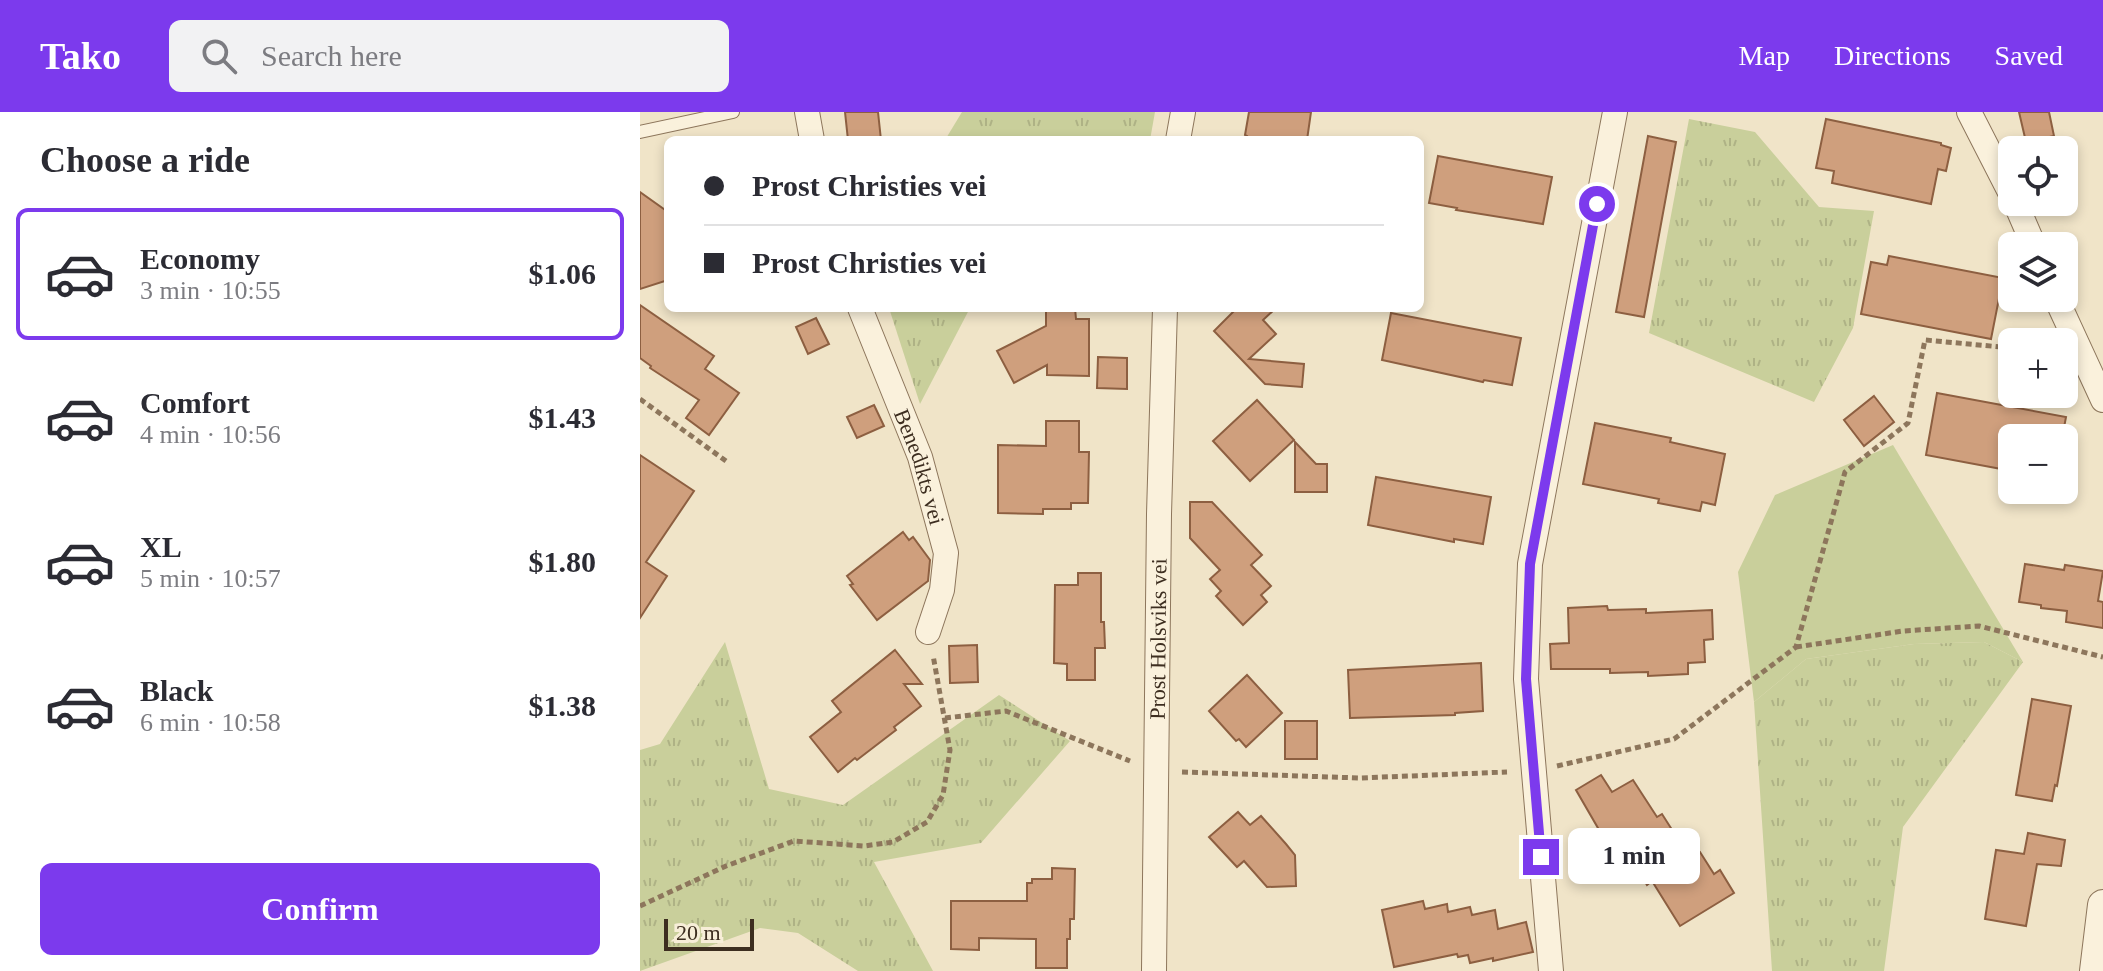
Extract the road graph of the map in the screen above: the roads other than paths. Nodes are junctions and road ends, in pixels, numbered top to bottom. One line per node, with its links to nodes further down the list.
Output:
1 (733, 112): 6 (lane)
2 (807, 112): 7 (street)
3 (1183, 112): 8 (street)
4 (1615, 112): 17 (street)
5 (1969, 112): 9 (street)
6 (640, 132)
7 (811, 136)
8 (1179, 136)
9 (1998, 169)
10 (862, 312): 14 (street, Benedikts vei)
11 (1165, 312): 16 (street, Prost Holsviks vei)
12 (2062, 312): 13 (street)
13 (2103, 400)
14 (928, 632)
15 (2103, 905): 18 (street)
16 (1154, 971)
17 (1551, 971)
18 (2095, 971)

